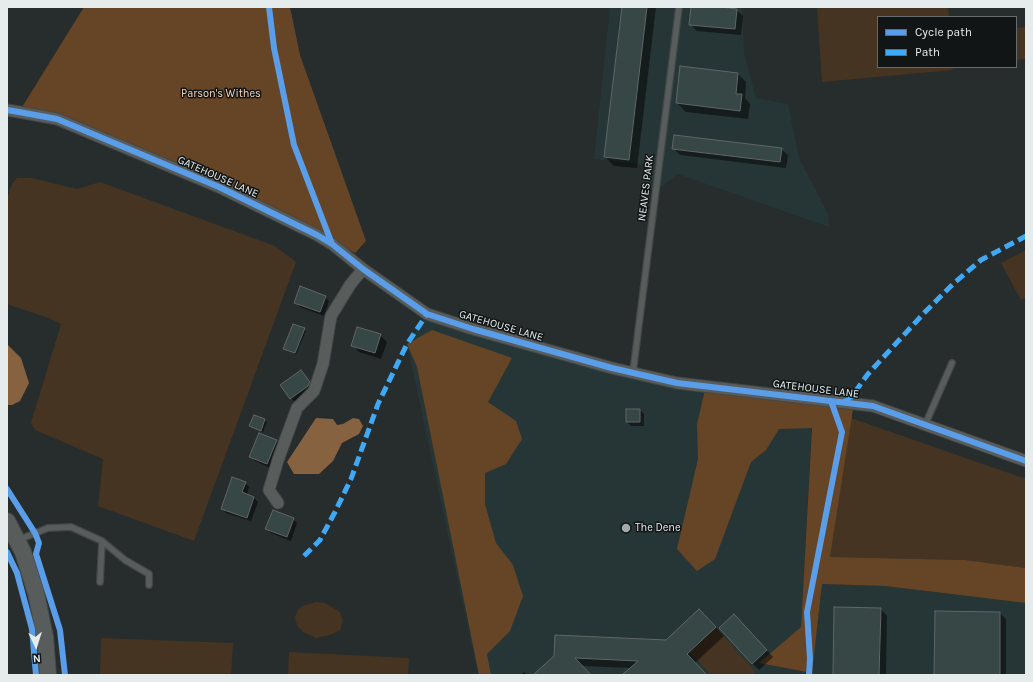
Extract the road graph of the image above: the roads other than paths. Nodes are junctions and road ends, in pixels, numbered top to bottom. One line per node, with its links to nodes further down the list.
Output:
1 (678, 7): 5 (lane, NEAVES PARK)
2 (7, 110): 3 (street, GATEHOUSE LANE)
3 (363, 270): 5 (street, GATEHOUSE LANE); 8 (street)
4 (952, 363): 6 (lane)
5 (633, 372): 6 (street, GATEHOUSE LANE)
6 (925, 424): 7 (street, GATEHOUSE LANE)
7 (1026, 461)
8 (278, 503)
9 (7, 521): 10 (street)
10 (18, 540): 11 (lane); 14 (street)
11 (102, 541): 12 (lane); 13 (lane)
12 (100, 582)
13 (149, 585)
14 (48, 675)

